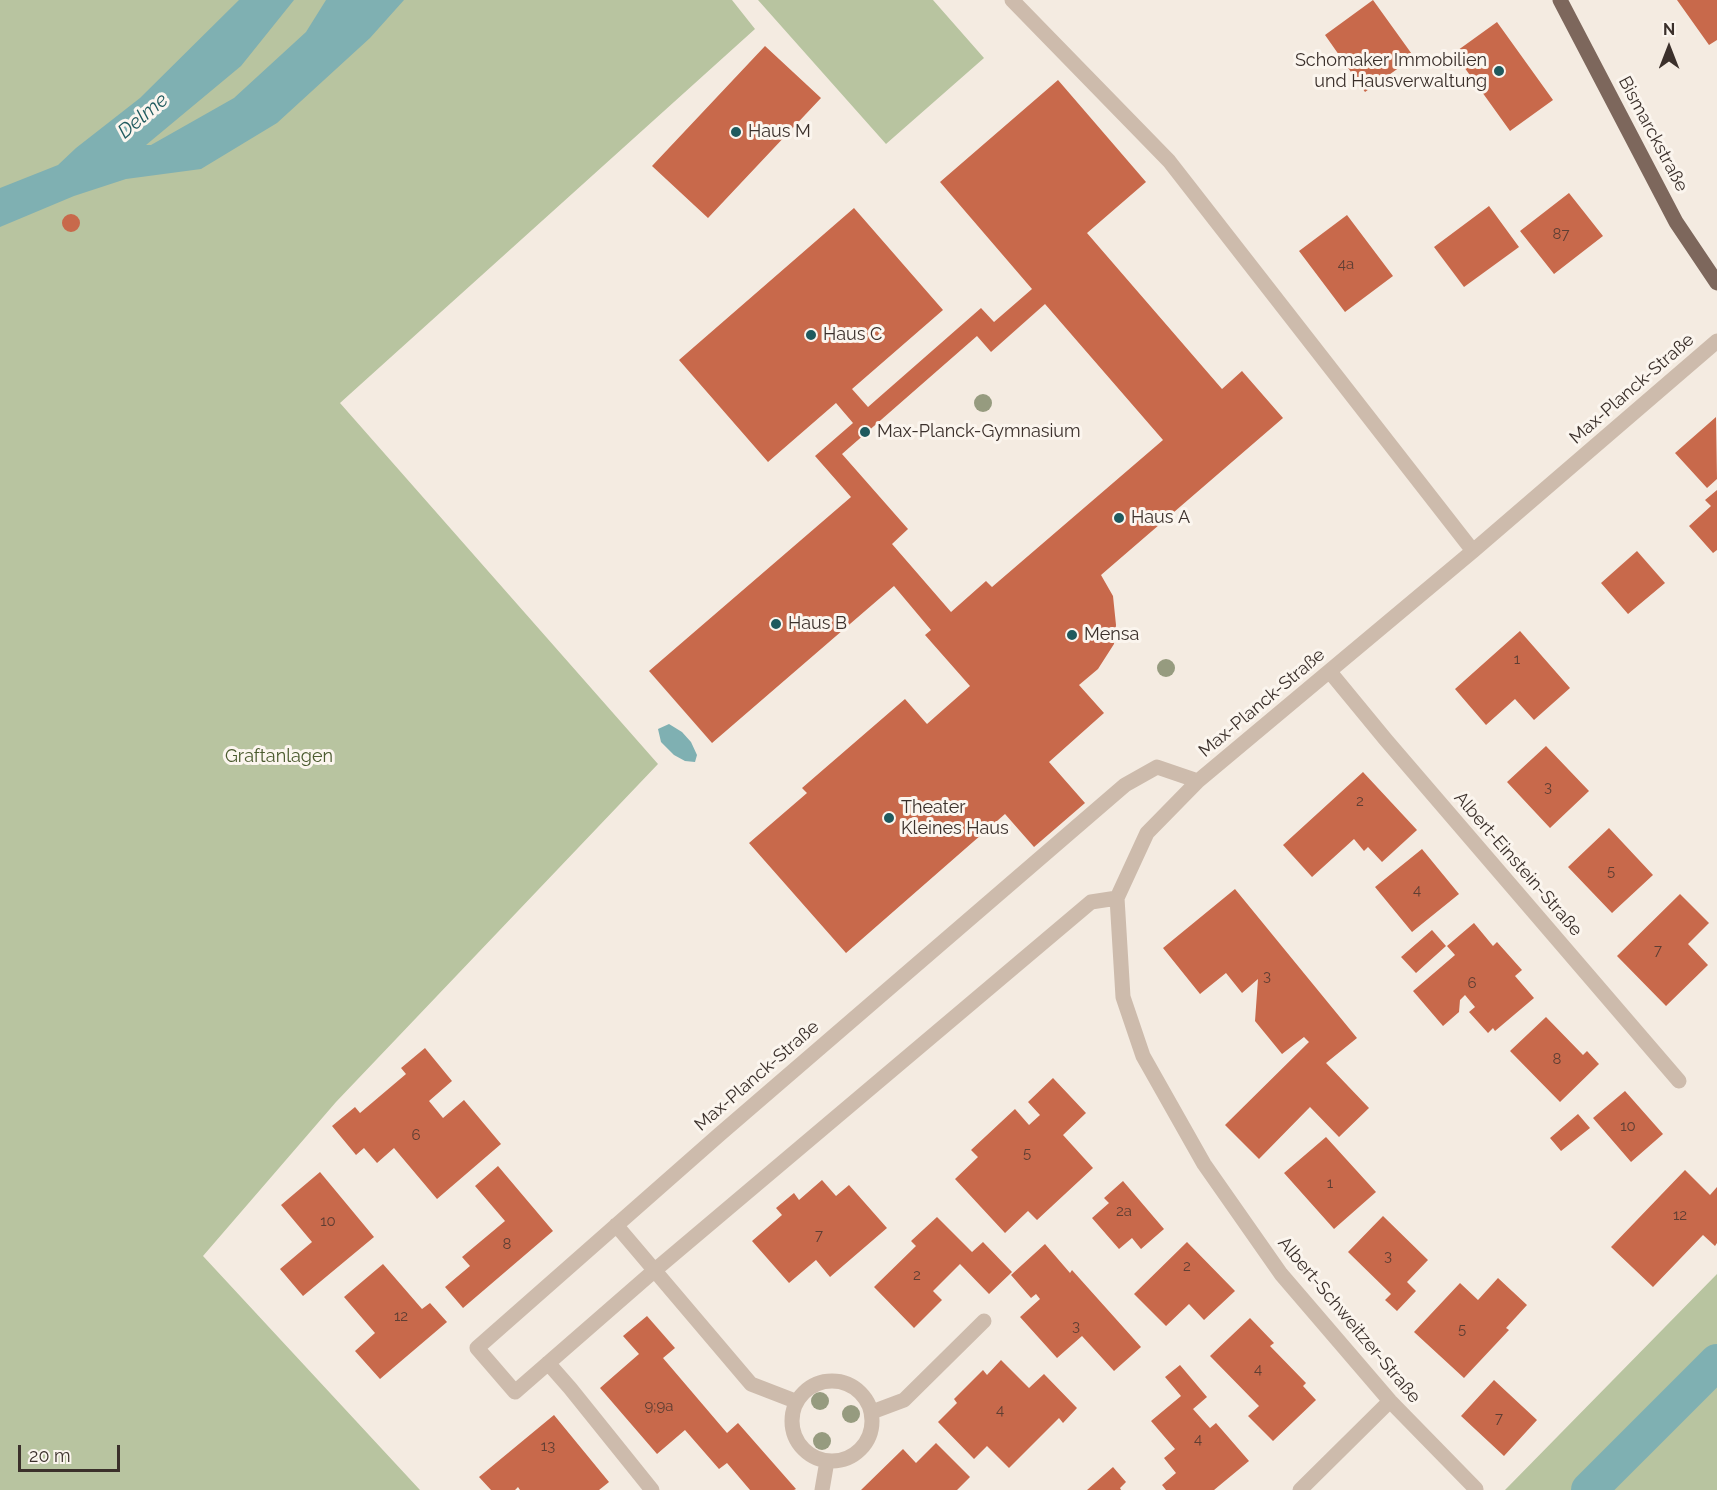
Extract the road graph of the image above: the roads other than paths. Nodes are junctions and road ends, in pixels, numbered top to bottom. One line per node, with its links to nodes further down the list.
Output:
1 (1012, 0): 5 (street)
2 (1560, 0): 3 (main road, Bismarckstraße)
3 (1717, 283)
4 (1717, 341): 5 (street, Max-Planck-Straße)
5 (1473, 552): 6 (street, Max-Planck-Straße)
6 (1330, 672): 7 (street, Max-Planck-Straße); 9 (street, Albert-Einstein-Straße)
7 (1198, 781): 8 (street, Albert-Schweitzer-Straße); 10 (street, Max-Planck-Straße)
8 (1117, 898): 11 (street, Max-Planck-Straße); 15 (street, Albert-Schweitzer-Straße)
9 (1679, 1081)
10 (616, 1225): 11 (street); 13 (street, Max-Planck-Straße)
11 (655, 1270): 13 (street, Max-Planck-Straße); 14 (street)
12 (984, 1321): 16 (street)
13 (548, 1363): 19 (street)
14 (795, 1401): 16 (street); 17 (street)
15 (1390, 1401): 18 (street, Albert-Schweitzer-Straße); 21 (street)
16 (872, 1412): 17 (street)
17 (827, 1461): 20 (street)
18 (1476, 1489)
19 (652, 1490)
20 (822, 1490)
21 (1300, 1490)

